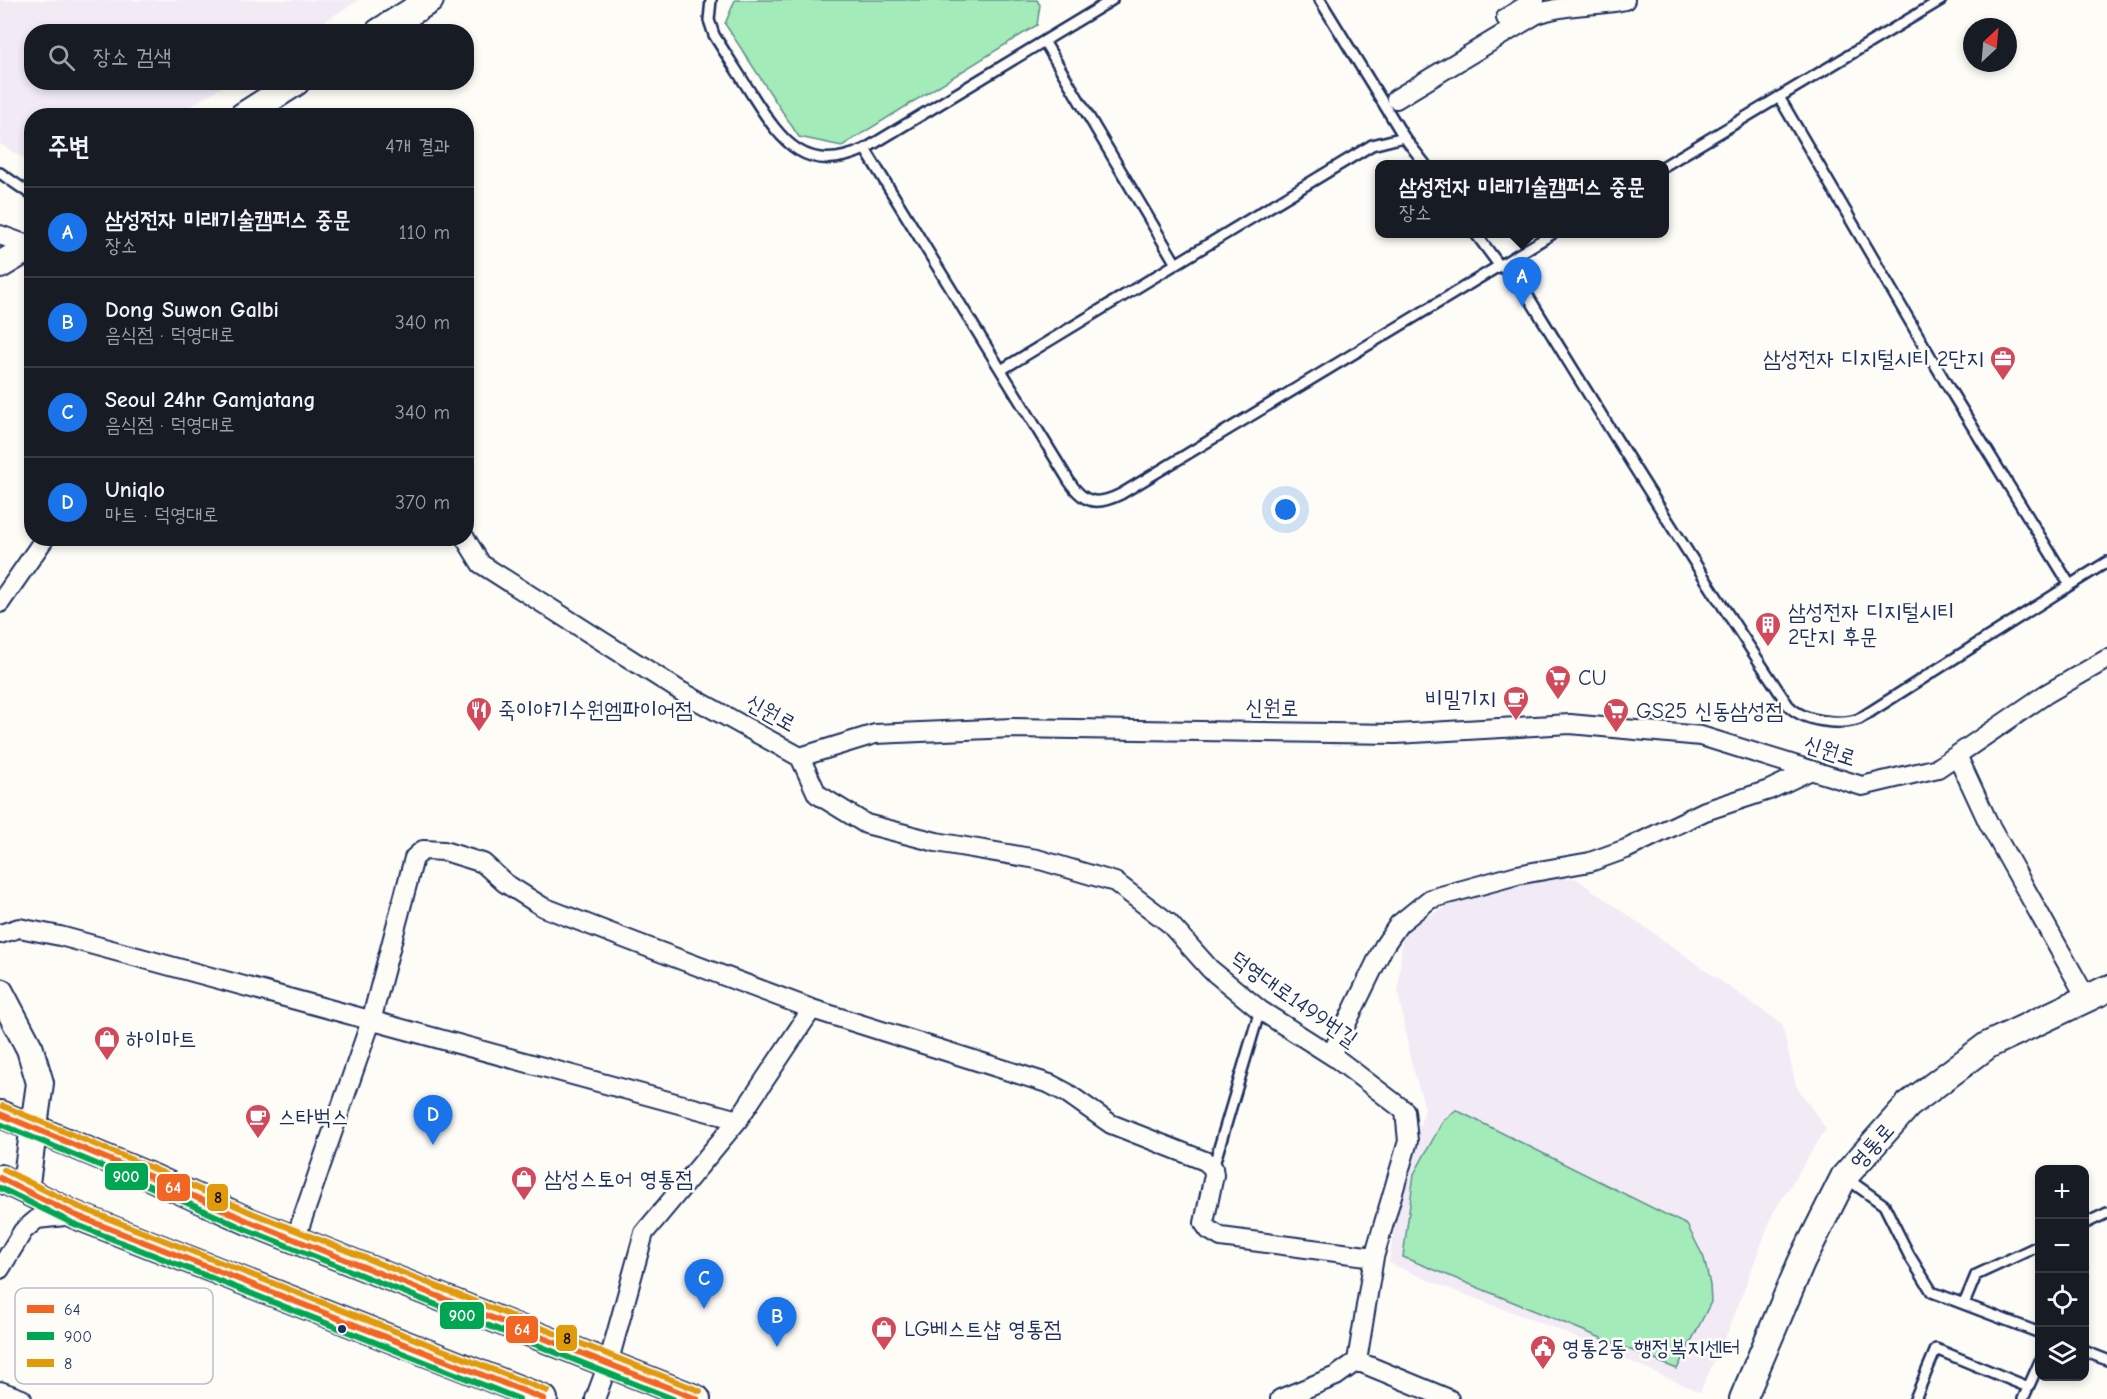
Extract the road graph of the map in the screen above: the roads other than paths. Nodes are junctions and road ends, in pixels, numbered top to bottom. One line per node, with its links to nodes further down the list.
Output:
1 (430, 0): 8 (street)
2 (711, 0): 14 (lane)
3 (1112, 0): 9 (lane)
4 (1320, 0): 13 (lane)
5 (1535, 0): 6 (street)
6 (1625, 0)
7 (1941, 0): 11 (lane)
8 (392, 24)
9 (1044, 41): 14 (lane); 24 (lane)
10 (284, 90): 12 (street)
11 (1779, 98): 16 (lane); 31 (lane)
12 (256, 108)
13 (1404, 136): 15 (lane); 24 (lane)
14 (865, 149): 27 (lane)
15 (1421, 160)
16 (1669, 164)
17 (0, 173): 18 (lane)
18 (24, 190)
19 (0, 235): 22 (street)
20 (1479, 238): 26 (lane)
21 (1545, 238): 26 (lane)
22 (24, 244)
23 (24, 250): 25 (street)
24 (1176, 264): 27 (lane)
25 (0, 265)
26 (1499, 265): 27 (lane); 31 (lane)
27 (1001, 370)
28 (39, 546): 32 (street)
29 (470, 546): 35 (street, 신원로)
30 (2107, 562): 31 (lane)
31 (2070, 585)
32 (0, 603)
33 (2107, 659): 34 (street, 신원로)
34 (1957, 755): 36 (street, 신원로); 39 (street)
35 (800, 757): 36 (street, 신원로); 41 (street, 덕영대로1499번길)
36 (1811, 770): 43 (street)
37 (0, 934): 42 (street)
38 (0, 992): 46 (street)
39 (2097, 994): 48 (street, 영통로)
40 (812, 1009): 42 (street); 45 (street); 47 (street)
41 (1260, 1010): 43 (street, 덕영대로1499번길); 47 (lane)
42 (372, 1021): 45 (street); 54 (street)
43 (1331, 1055): 56 (street, 덕영대로1499번길)
44 (0, 1114): 46 (street)
45 (738, 1119): 63 (street)
46 (34, 1128): 50 (street); 54 (street)
47 (1213, 1168): 56 (street)
48 (1844, 1177): 58 (lane); 73 (street, 영통로)
49 (0, 1178): 50 (street)
50 (25, 1190): 52 (street)
51 (2107, 1213): 53 (lane)
52 (75, 1215): 57 (street); 68 (street)
53 (2089, 1222)
54 (295, 1240): 63 (street)
55 (2035, 1247): 58 (lane)
56 (1374, 1257): 62 (street, 덕영대로1499번길)
57 (0, 1269)
58 (1964, 1304): 59 (lane)
59 (2035, 1332)
60 (2089, 1353): 61 (lane)
61 (2107, 1360)
62 (1357, 1361): 71 (street); 72 (street)
63 (608, 1364): 69 (street); 70 (street)
64 (2035, 1371): 65 (lane)
65 (2028, 1387): 74 (lane); 75 (lane)
66 (0, 1391): 67 (street)
67 (22, 1399)
68 (544, 1399)
69 (595, 1399)
70 (697, 1399)
71 (1280, 1399)
72 (1449, 1399)
73 (1743, 1399)
74 (1915, 1399)
75 (2023, 1399)

